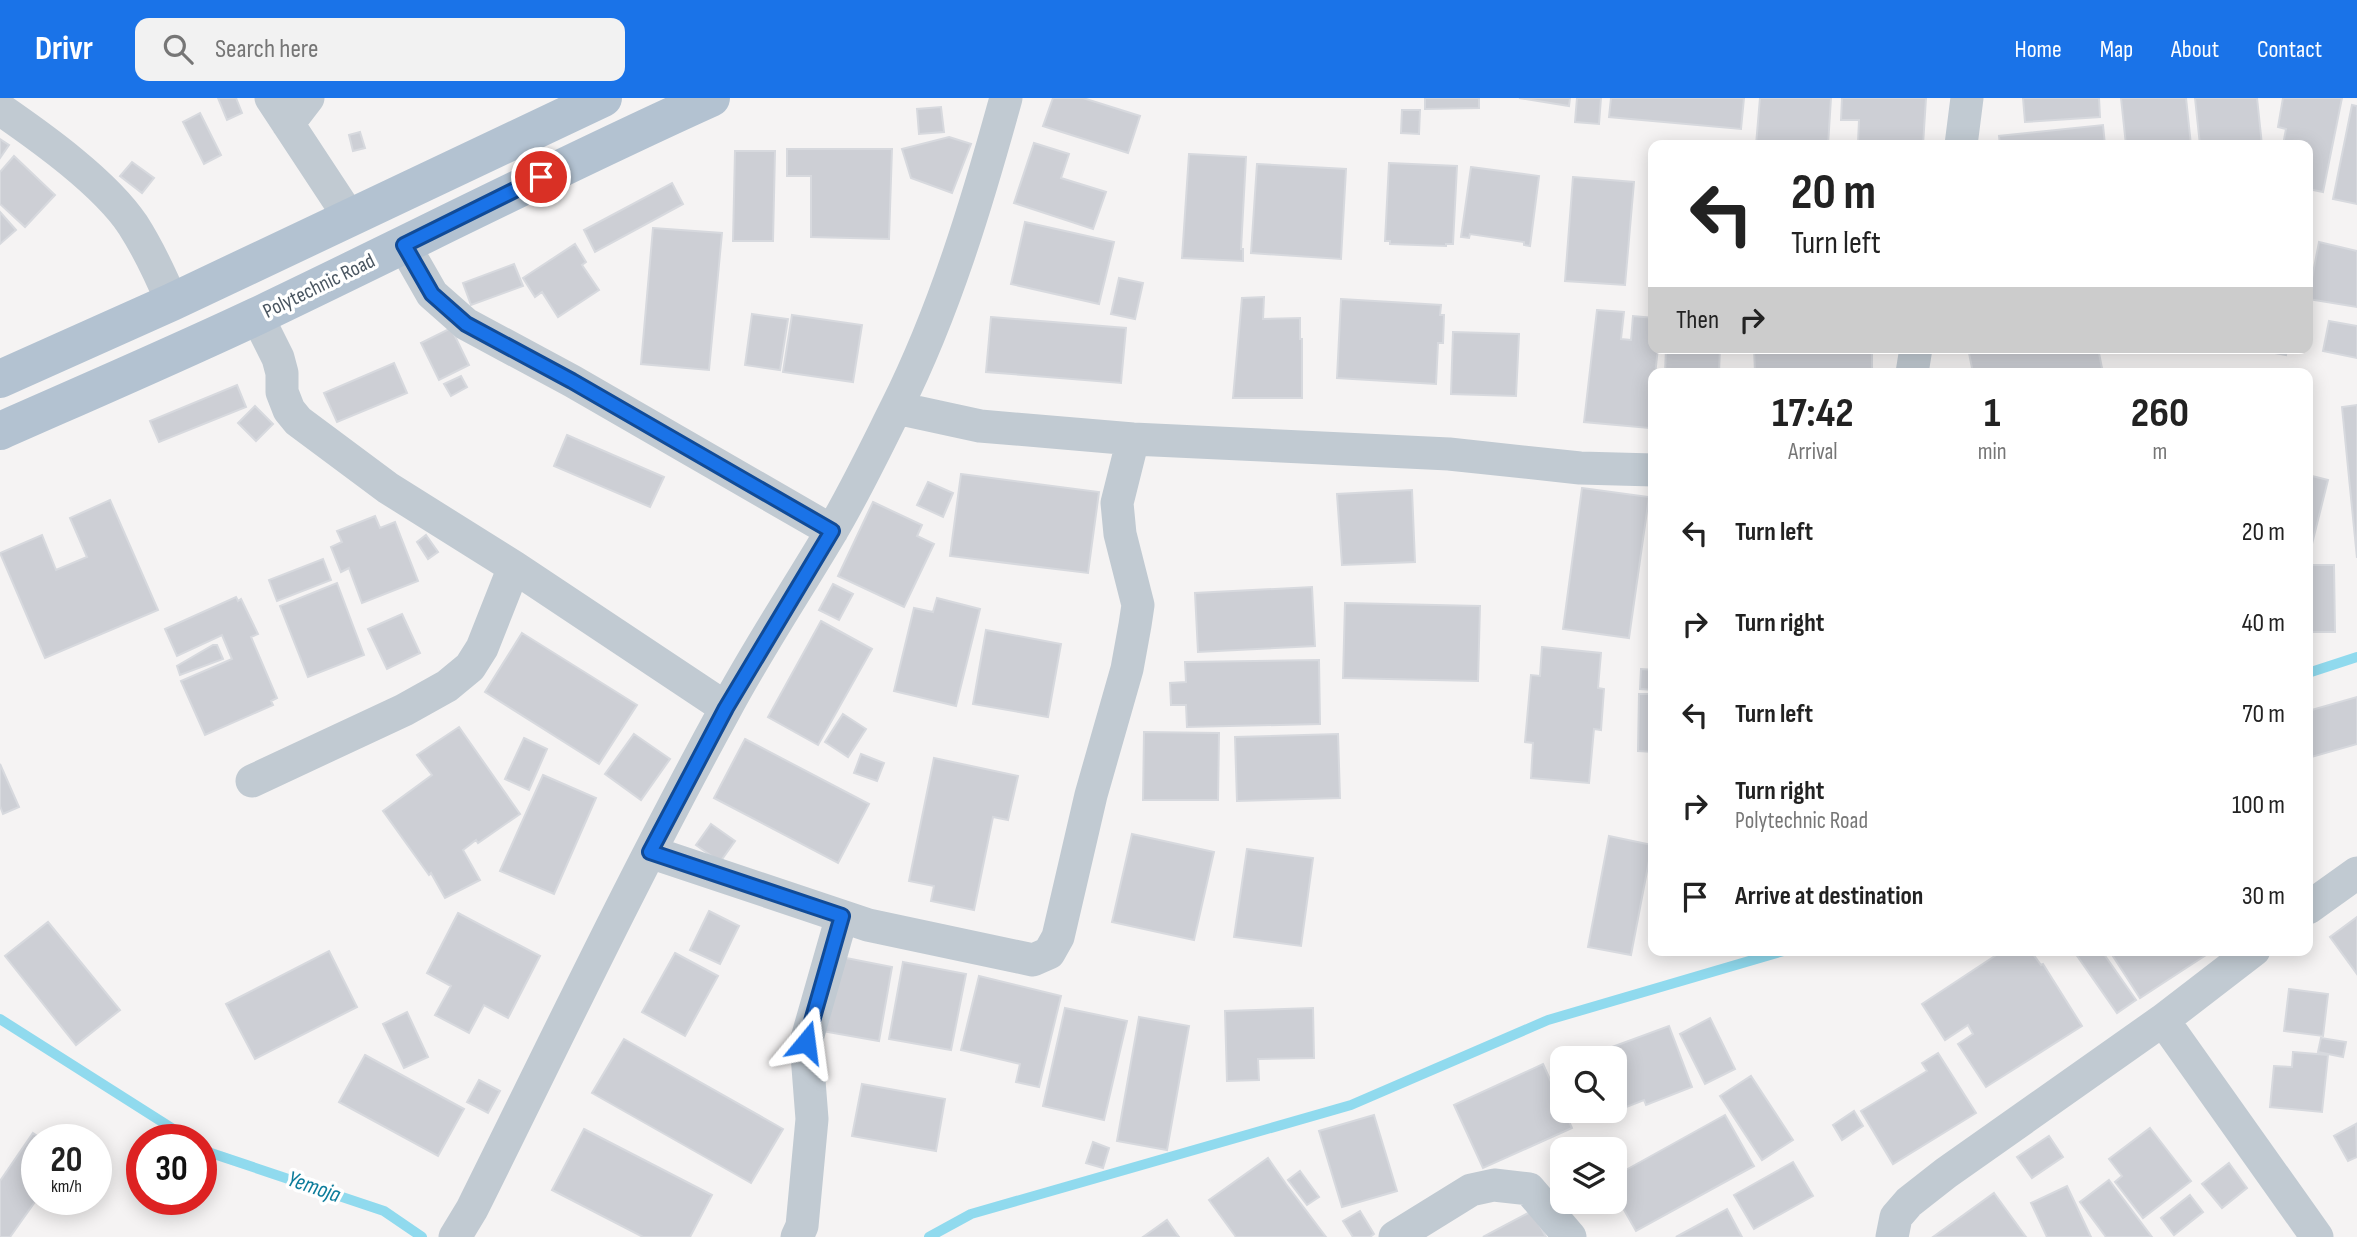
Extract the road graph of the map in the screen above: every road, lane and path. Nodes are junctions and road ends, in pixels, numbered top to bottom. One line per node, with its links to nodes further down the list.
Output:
1 (308, 98): 7 (street)
2 (603, 98): 9 (main road)
3 (711, 98): 10 (main road, Polytechnic Road)
4 (1006, 98): 14 (street)
5 (1968, 98): 8 (street)
6 (0, 109): 11 (street)
7 (279, 111): 9 (street)
8 (1962, 140)
9 (350, 218): 11 (main road)
10 (404, 245): 12 (main road, Polytechnic Road); 18 (street)
11 (172, 302): 13 (main road)
12 (257, 316): 15 (main road, Polytechnic Road); 19 (street)
13 (0, 379)
14 (897, 408): 16 (street); 18 (street)
15 (0, 431)
16 (1133, 439): 17 (street); 25 (street)
17 (1648, 470)
18 (832, 531): 20 (street)
19 (514, 567): 20 (street); 21 (street)
20 (726, 708): 22 (street)
21 (252, 781)
22 (650, 852): 25 (street); 28 (street)
23 (2357, 873): 24 (street)
24 (2313, 904)
25 (842, 916): 29 (street)
26 (2246, 956): 27 (street)
27 (2164, 1020): 32 (street); 33 (street)
28 (455, 1237)
29 (797, 1237)
30 (1395, 1237): 31 (street)
31 (1570, 1237)
32 (1892, 1237)
33 (2317, 1237)

